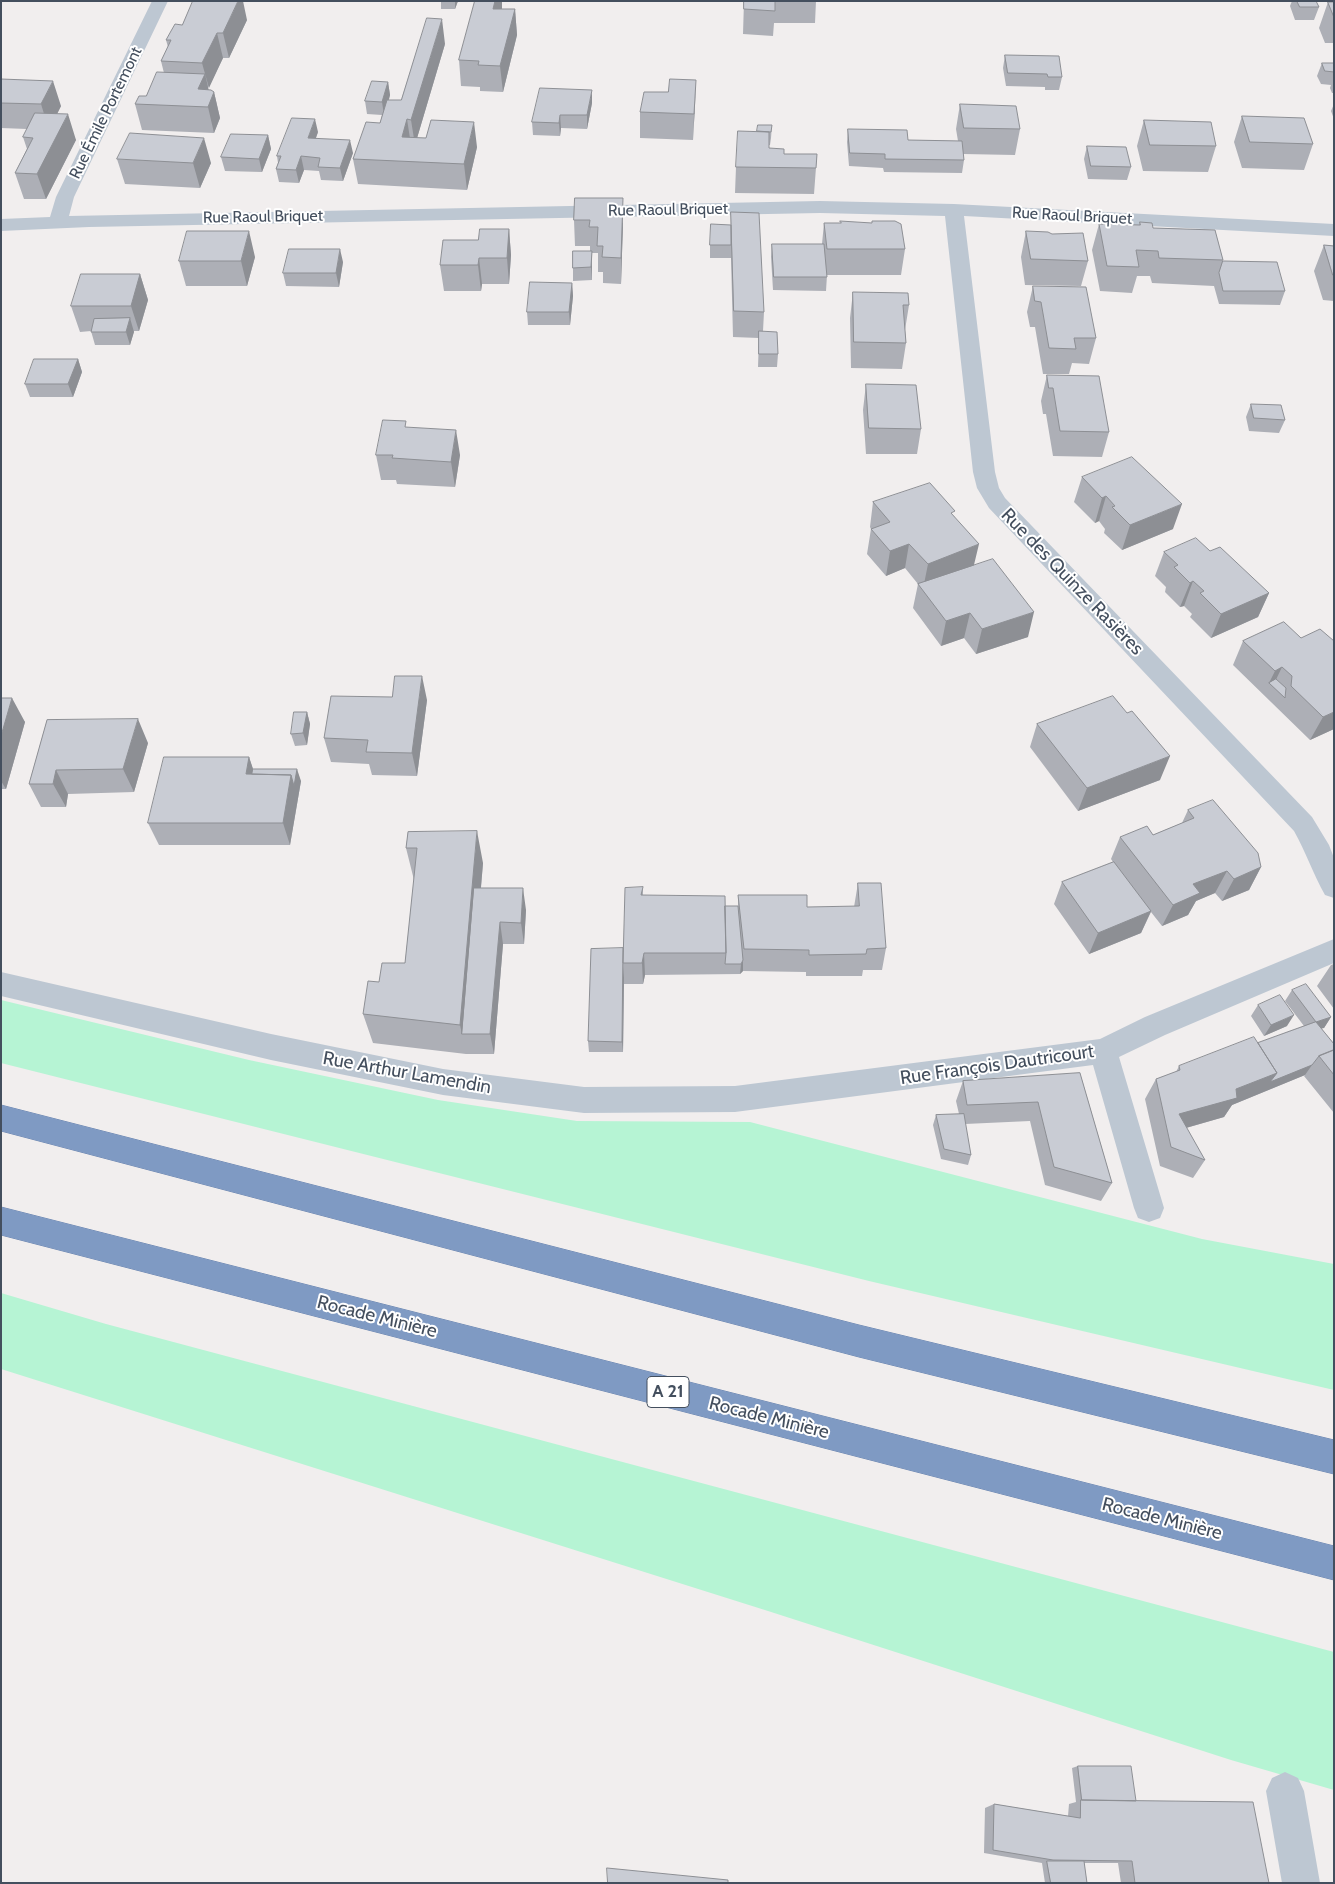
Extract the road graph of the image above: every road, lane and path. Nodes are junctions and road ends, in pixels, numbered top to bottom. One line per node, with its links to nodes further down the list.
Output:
1 (159, 2): 3 (street, Rue Émile Portemont)
2 (954, 210): 3 (street, Rue Raoul Briquet); 5 (street, Rue Raoul Briquet); 6 (street, Rue des Quinze Rasières)
3 (58, 223): 4 (street, Rue Raoul Briquet)
4 (1, 225)
5 (1334, 230)
6 (1334, 887)
7 (1334, 951): 9 (street, Rue François Dautricourt)
8 (1, 984): 10 (street, Rue Arthur Lamendin)
9 (1103, 1051): 10 (street, Rue François Dautricourt); 12 (street)
10 (820, 1090)
11 (1, 1118): 14 (highway)
12 (1149, 1208)
13 (1, 1221): 15 (highway, Rocade Minière / A 21)
14 (1334, 1457)
15 (1334, 1563)
16 (1285, 1791): 17 (street)
17 (1301, 1883)

